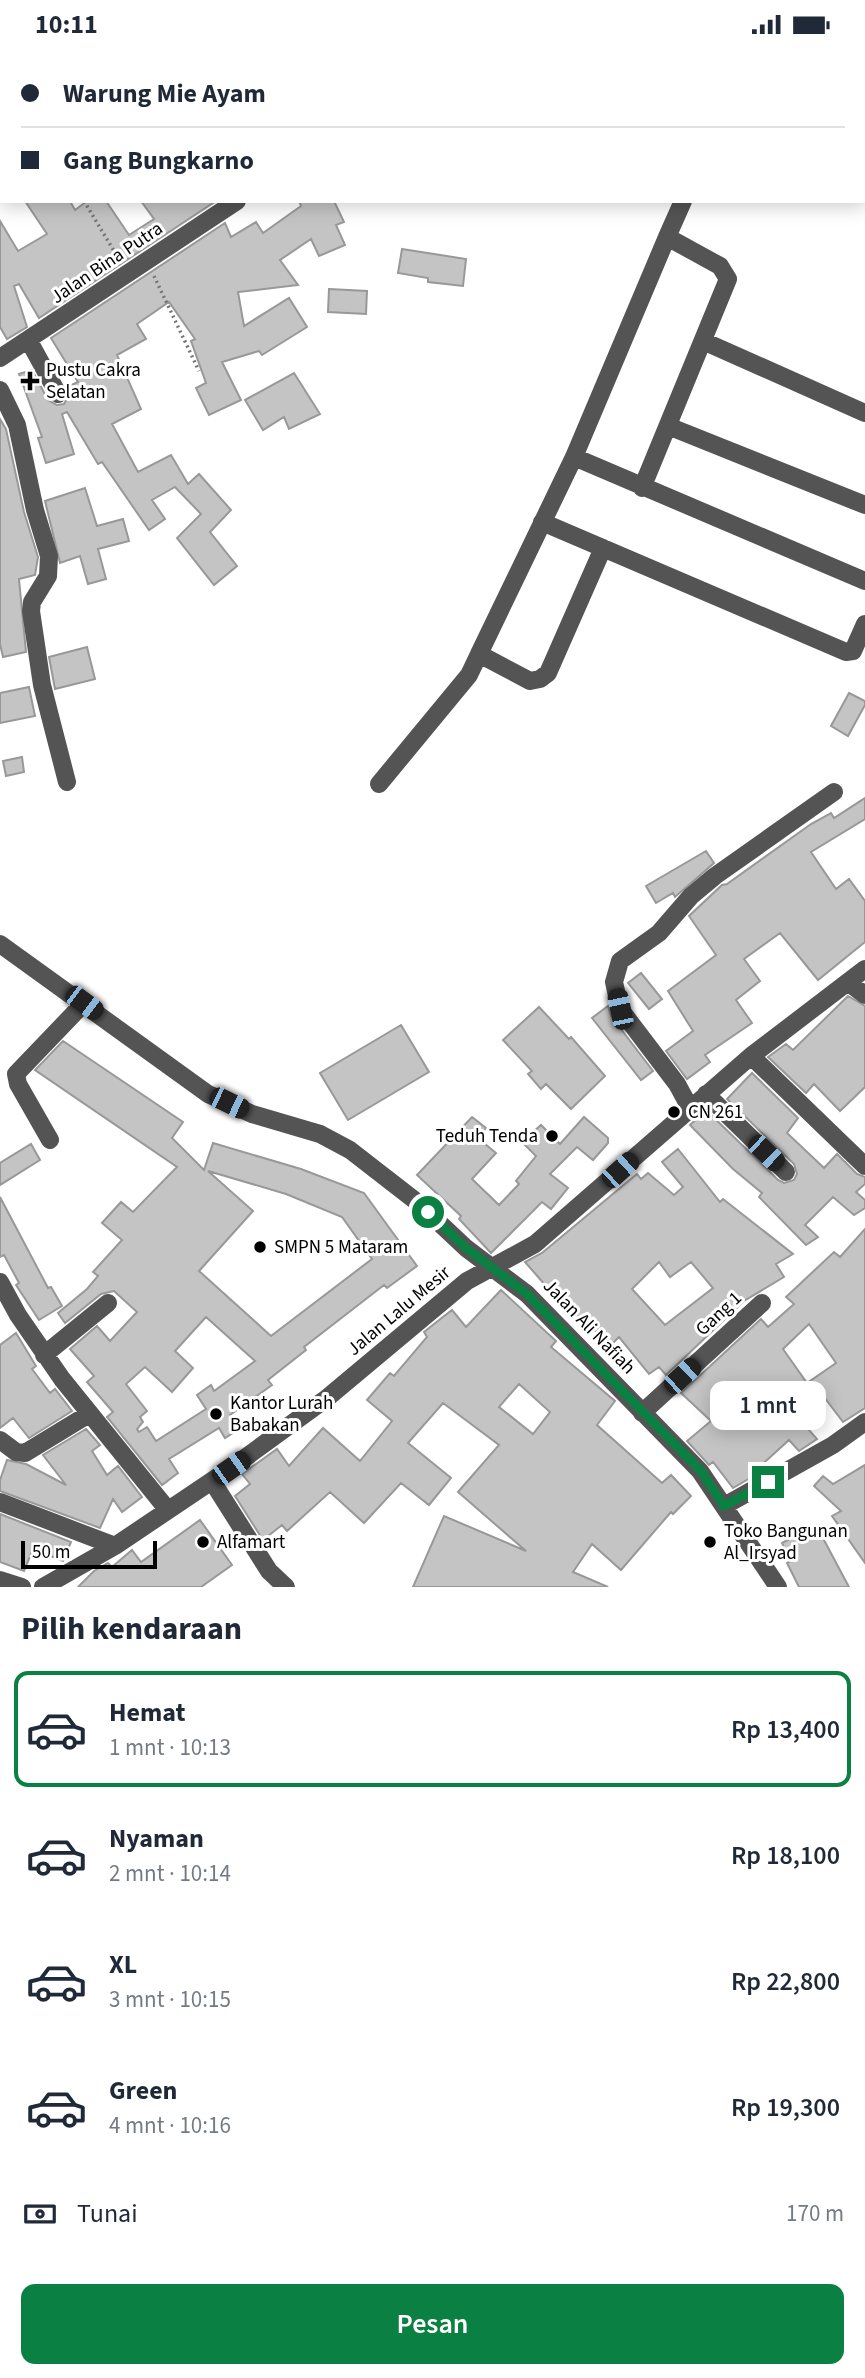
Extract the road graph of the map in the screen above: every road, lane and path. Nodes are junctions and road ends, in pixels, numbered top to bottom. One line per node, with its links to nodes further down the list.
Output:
1 (85, 203): 6 (path)
2 (234, 203): 5 (street, Jalan Bina Putra)
3 (681, 203): 4 (street)
4 (667, 237): 8 (street); 15 (street)
5 (147, 262): 6 (street, Jalan Bina Putra); 10 (path)
6 (129, 274): 7 (street, Jalan Bina Putra)
7 (29, 341): 9 (street, Jalan Bina Putra); 12 (street)
8 (703, 341): 13 (street); 14 (street)
9 (0, 358)
10 (199, 371)
11 (0, 390): 23 (street)
12 (58, 394)
13 (865, 413)
14 (668, 426): 16 (street); 17 (street)
15 (574, 457): 16 (street); 18 (street)
16 (642, 488): 20 (street)
17 (865, 505)
18 (542, 522): 19 (street); 22 (street)
19 (603, 548): 21 (street); 22 (street)
20 (865, 582)
21 (865, 624)
22 (479, 654): 24 (street)
23 (67, 782)
24 (379, 784)
25 (834, 792): 33 (street)
26 (0, 944): 30 (street, Jalan Ali Nafiah)
27 (865, 969): 28 (street, Jalan Lalu Mesir)
28 (849, 983): 29 (street); 31 (street, Jalan Lalu Mesir)
29 (865, 995)
30 (84, 1003): 34 (street); 37 (street, Jalan Ali Nafiah)
31 (751, 1056): 32 (street, Jalan Lalu Mesir); 35 (street)
32 (706, 1094): 33 (street, Jalan Lalu Mesir); 36 (street)
33 (690, 1108): 37 (street, Jalan Lalu Mesir)
34 (50, 1140)
35 (865, 1166)
36 (786, 1172)
37 (492, 1268): 43 (street, Jalan Ali Nafiah); 46 (street, Jalan Lalu Mesir)
38 (0, 1282): 41 (street)
39 (108, 1303): 41 (street)
40 (762, 1303): 43 (street, Gang 1)
41 (44, 1355): 42 (street)
42 (89, 1413): 45 (street); 49 (street)
43 (642, 1413): 48 (street, Jalan Ali Nafiah)
44 (861, 1434): 48 (street)
45 (0, 1440)
46 (212, 1481): 49 (street, Jalan Lalu Mesir); 55 (street)
47 (0, 1502): 50 (street)
48 (724, 1506): 52 (street, Jalan Ali Nafiah)
49 (167, 1509): 50 (street, Jalan Lalu Mesir)
50 (115, 1546): 54 (street, Jalan Lalu Mesir)
51 (0, 1580): 53 (street)
52 (773, 1585)
53 (22, 1587)
54 (43, 1587)
55 (286, 1587)

